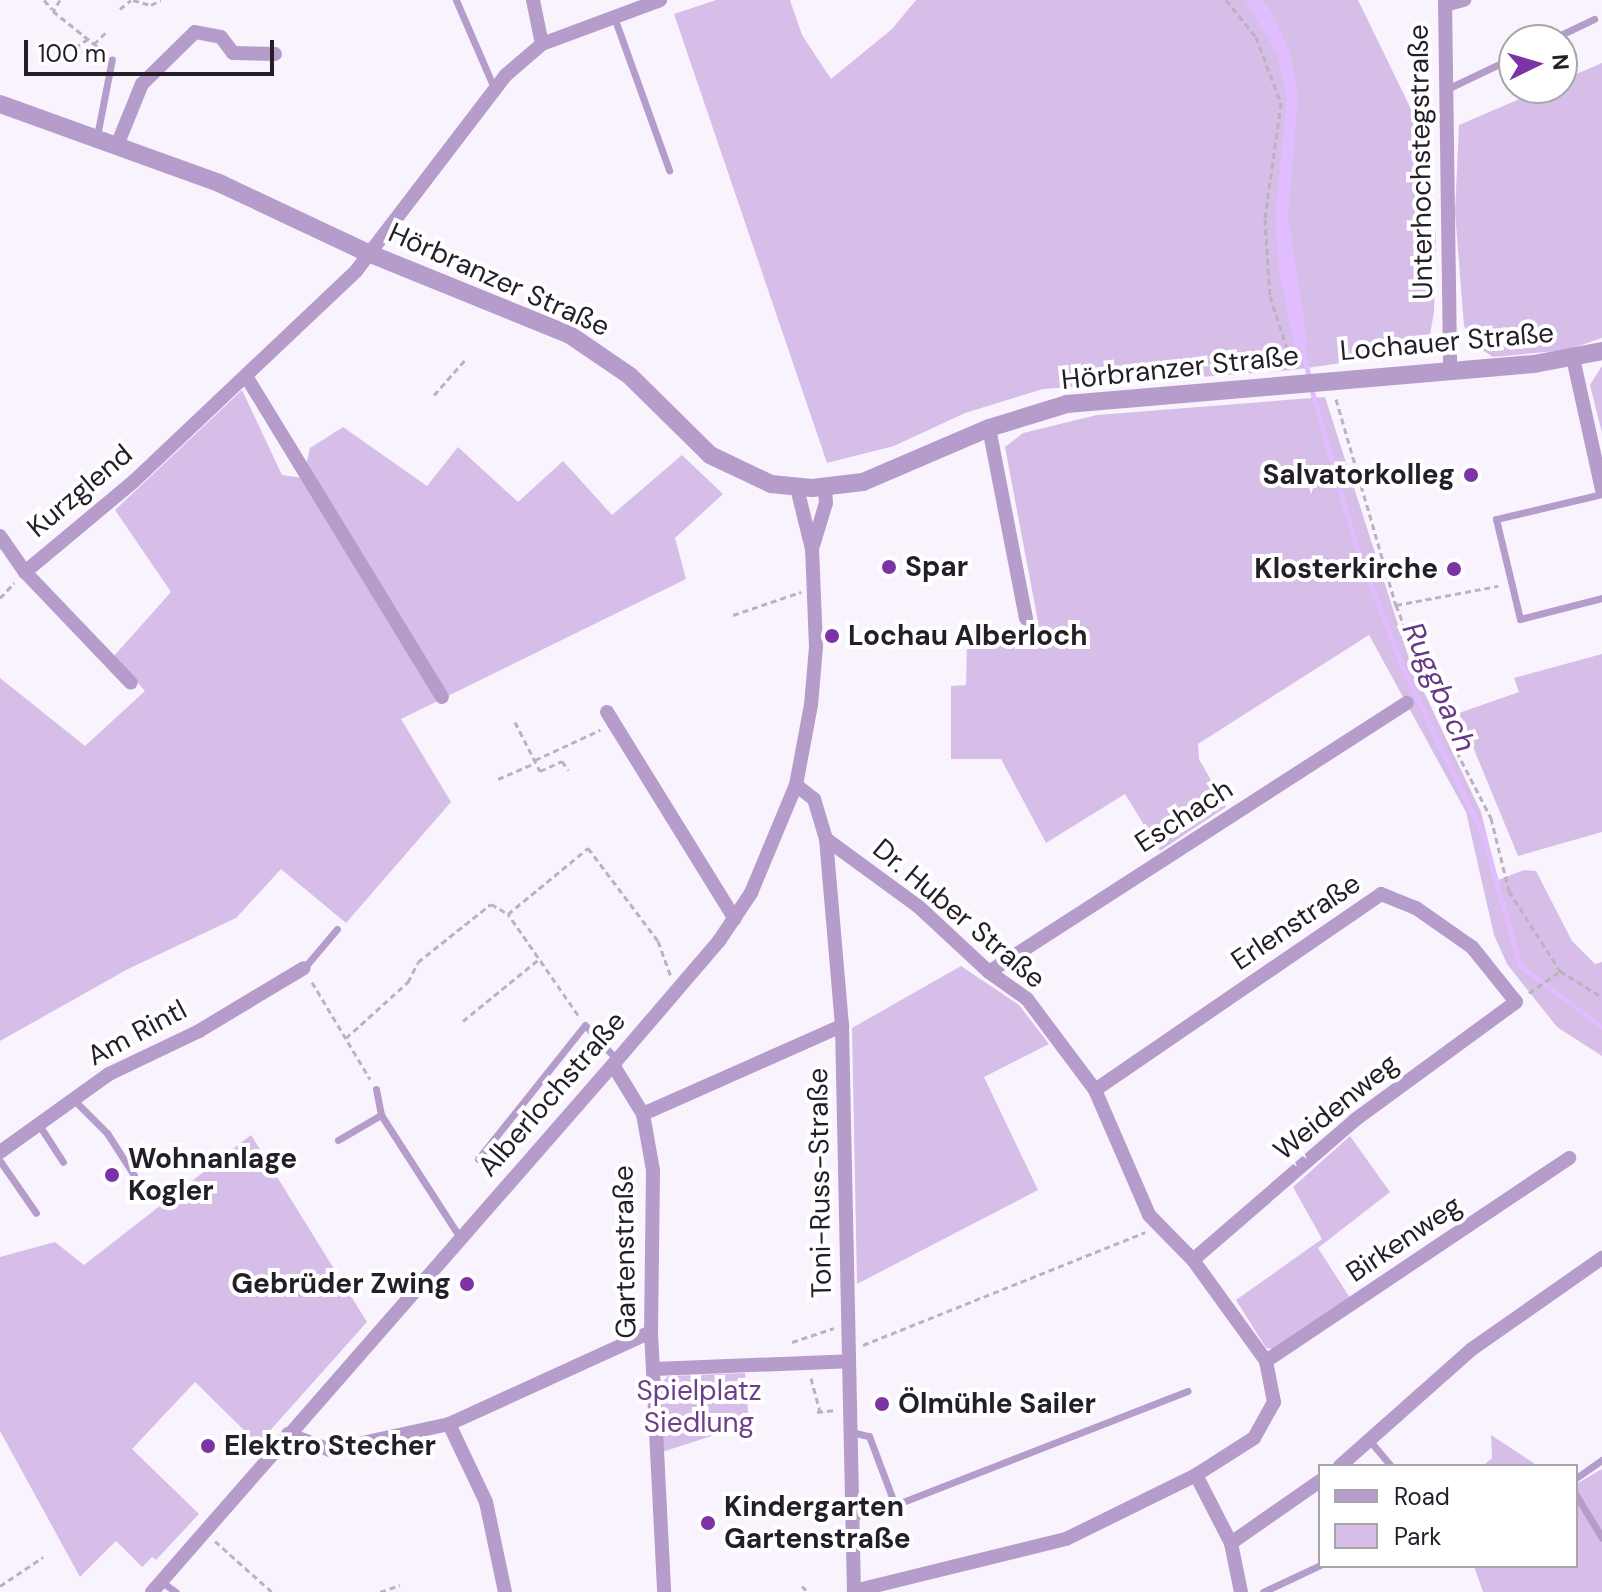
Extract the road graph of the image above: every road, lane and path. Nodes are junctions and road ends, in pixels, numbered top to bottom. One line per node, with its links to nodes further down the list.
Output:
1 (44, 0): 12 (path)
2 (60, 0): 12 (path)
3 (132, 0): 4 (path); 11 (path)
4 (161, 0)
5 (456, 0): 24 (lane)
6 (533, 0): 19 (street)
7 (657, 0): 13 (street)
8 (1226, 0): 37 (path)
9 (1464, 0): 10 (street)
10 (1445, 3): 25 (street, Unterhochstegstraße)
11 (120, 9)
12 (53, 11): 17 (path)
13 (614, 16): 19 (street); 29 (lane)
14 (1594, 19): 15 (lane)
15 (1578, 27)
16 (105, 33): 18 (path)
17 (88, 39): 18 (path); 20 (path)
18 (94, 44): 22 (path)
19 (542, 44): 24 (street, Kurzglend)
20 (75, 48)
21 (275, 54): 28 (street)
22 (112, 59): 27 (lane)
23 (1498, 65): 25 (lane)
24 (495, 90): 30 (street, Kurzglend)
25 (1444, 91): 34 (street, Unterhochstegstraße)
26 (0, 104): 27 (street, Hörbranzer Straße)
27 (97, 136): 28 (street, Hörbranzer Straße)
28 (118, 143): 30 (street, Hörbranzer Straße)
29 (669, 170)
30 (368, 253): 35 (street, Kurzglend); 40 (street, Hörbranzer Straße)
31 (1602, 351): 32 (street, Lochauer Straße)
32 (1573, 358): 34 (street, Lochauer Straße); 42 (street, Lochauer Straße)
33 (466, 359): 38 (path)
34 (1450, 371): 36 (street, Lochauer Straße)
35 (246, 376): 45 (street, Kurzglend); 54 (street)
36 (1329, 381): 37 (street, Hörbranzer Straße); 50 (path)
37 (1302, 383): 39 (street, Hörbranzer Straße)
38 (434, 395)
39 (989, 428): 41 (street, Hörbranzer Straße); 52 (street)
40 (797, 488): 41 (street, Hörbranzer Straße); 44 (street, Alberlochstraße)
41 (825, 488): 44 (street, Alberlochstraße)
42 (1602, 492): 46 (lane)
43 (0, 536): 45 (street)
44 (812, 549): 47 (street, Alberlochstraße)
45 (25, 572): 48 (path); 53 (street, Kurzglend)
46 (1511, 582): 49 (lane); 50 (path)
47 (813, 589): 51 (path); 61 (street, Alberlochstraße)
48 (0, 598)
49 (1602, 598)
50 (1396, 605): 69 (path)
51 (733, 615)
52 (1026, 618)
53 (131, 683)
54 (442, 697)
55 (1407, 703): 68 (street, Eschach)
56 (610, 718): 58 (path); 64 (street)
57 (515, 722): 58 (path)
58 (535, 761): 59 (path); 60 (path)
59 (568, 770)
60 (498, 779)
61 (796, 785): 62 (street, Toni-Russ-Straße); 64 (street, Alberlochstraße)
62 (826, 839): 68 (street, Dr. Huber Straße); 75 (street, Toni-Russ-Straße)
63 (508, 914): 66 (path); 70 (path); 76 (path)
64 (735, 919): 70 (street, Alberlochstraße)
65 (337, 929): 67 (lane)
66 (539, 959): 73 (path); 74 (path)
67 (304, 968): 76 (path); 80 (street, Am Rintl)
68 (989, 972): 79 (street, Dr. Huber Straße)
69 (1558, 972): 71 (path); 72 (path)
70 (676, 990): 77 (street, Alberlochstraße)
71 (1602, 997)
72 (1520, 999): 79 (street, Erlenstraße); 95 (street, Weidenweg)
73 (463, 1021)
74 (585, 1025): 77 (lane); 87 (lane)
75 (842, 1026): 81 (street); 100 (street, Toni-Russ-Straße)
76 (346, 1038): 78 (path)
77 (615, 1063): 81 (street, Gartenstraße); 93 (street, Alberlochstraße)
78 (376, 1089): 82 (lane)
79 (1095, 1090): 92 (street, Dr. Huber Straße)
80 (74, 1100): 83 (street, Am Rintl); 90 (lane)
81 (643, 1114): 97 (street, Gartenstraße)
82 (381, 1115): 84 (lane); 93 (lane)
83 (39, 1125): 85 (street, Am Rintl); 89 (lane)
84 (338, 1140)
85 (0, 1152)
86 (1569, 1158): 101 (street, Birkenweg)
87 (478, 1159)
88 (0, 1161): 91 (lane)
89 (63, 1162)
90 (134, 1175)
91 (36, 1213)
92 (1158, 1224): 95 (street, Dr. Huber Straße); 98 (path)
93 (461, 1239): 108 (street, Alberlochstraße)
94 (1602, 1258): 109 (street)
95 (1193, 1260): 101 (street, Dr. Huber Straße)
96 (839, 1326): 99 (path)
97 (651, 1332): 102 (street, Gartenstraße); 106 (street)
98 (859, 1346)
99 (795, 1352)
100 (849, 1361): 102 (street); 107 (street, Toni-Russ-Straße)
101 (1266, 1361): 113 (street, Dr. Huber Straße)
102 (654, 1369): 134 (street, Gartenstraße)
103 (806, 1373): 105 (path)
104 (1188, 1391): 117 (lane)
105 (840, 1409)
106 (449, 1424): 108 (street); 133 (street)
107 (851, 1432): 117 (lane); 119 (street, Toni-Russ-Straße)
108 (288, 1434): 120 (street, Alberlochstraße)
109 (1370, 1441): 111 (street); 112 (lane)
110 (1602, 1460): 114 (lane)
111 (1342, 1464)
112 (1389, 1464)
113 (1196, 1475): 122 (street); 129 (street, Dr. Huber Straße)
114 (1578, 1477)
115 (1318, 1482): 122 (street)
116 (1578, 1498): 121 (lane)
117 (895, 1505): 119 (lane)
118 (823, 1511): 119 (path)
119 (848, 1512): 129 (street, Toni-Russ-Straße)
120 (204, 1531): 128 (street, Alberlochstraße); 131 (path)
121 (1602, 1538)
122 (1231, 1543): 136 (street)
123 (43, 1557): 126 (path)
124 (1318, 1566): 137 (lane)
125 (400, 1585): 132 (path)
126 (0, 1586)
127 (802, 1586): 135 (path)
128 (157, 1587): 130 (lane)
129 (854, 1591)
130 (176, 1592)
131 (272, 1592)
132 (380, 1592)
133 (505, 1592)
134 (664, 1592)
135 (808, 1592)
136 (1241, 1592)
137 (1263, 1592)

